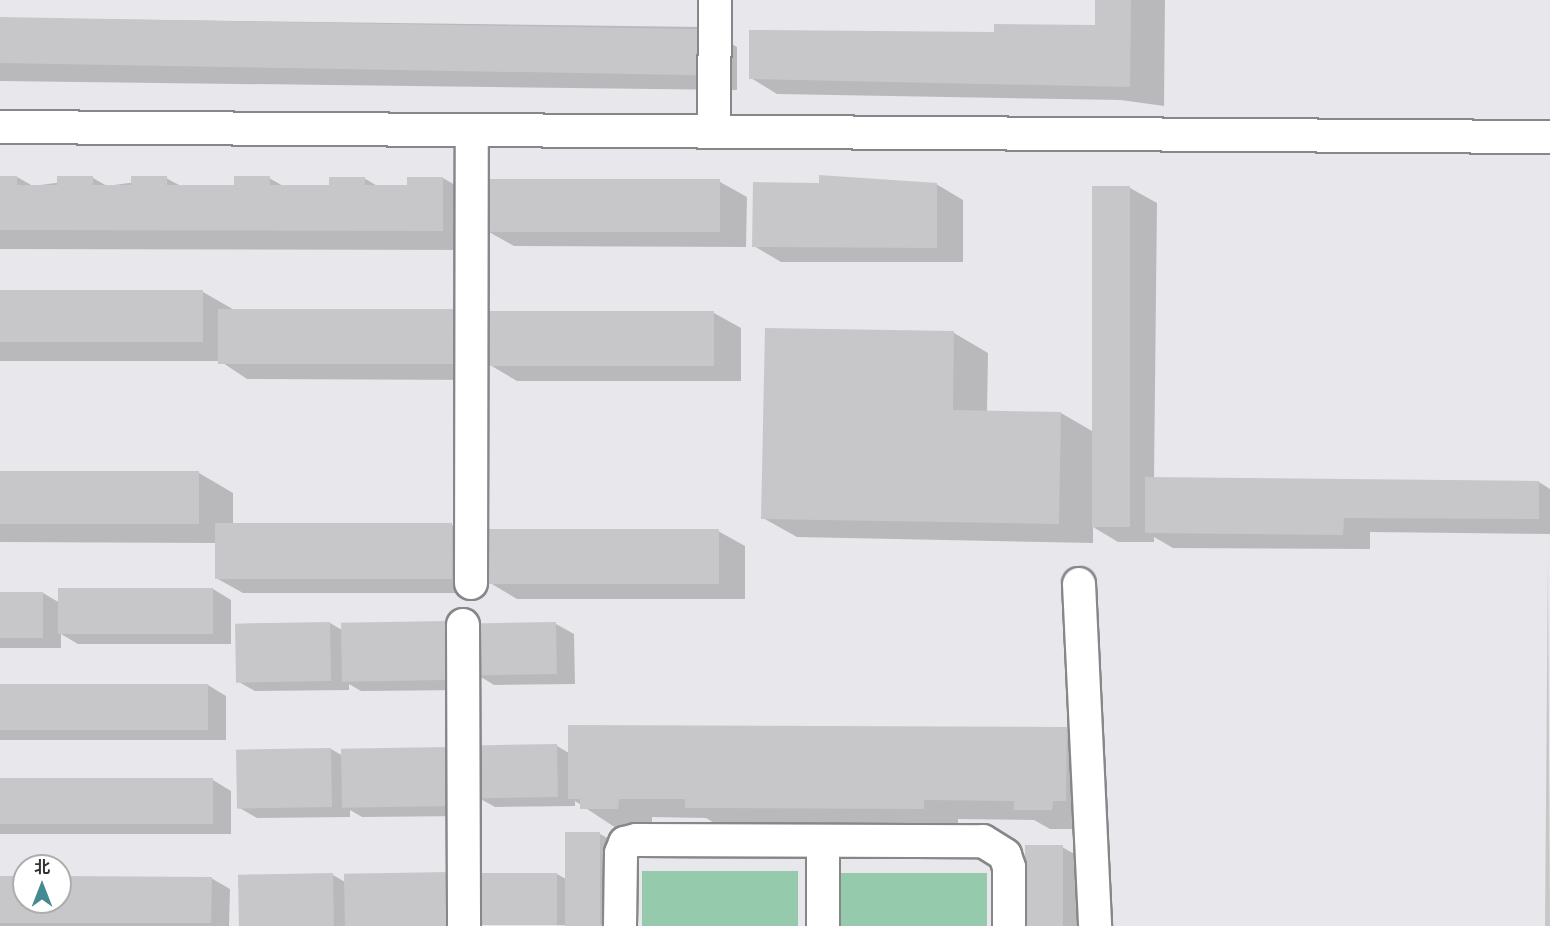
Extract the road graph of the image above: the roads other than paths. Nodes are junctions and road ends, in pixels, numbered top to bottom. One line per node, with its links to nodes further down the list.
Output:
1 (715, 0): 4 (street)
2 (0, 127): 3 (street)
3 (472, 129): 4 (street); 6 (street)
4 (714, 131): 5 (street)
5 (1550, 137)
6 (471, 583)
7 (1079, 584): 14 (street)
8 (463, 625): 10 (street)
9 (824, 841): 11 (street); 12 (street); 13 (street)
10 (464, 926)
11 (620, 926)
12 (823, 926)
13 (1009, 926)
14 (1095, 926)

